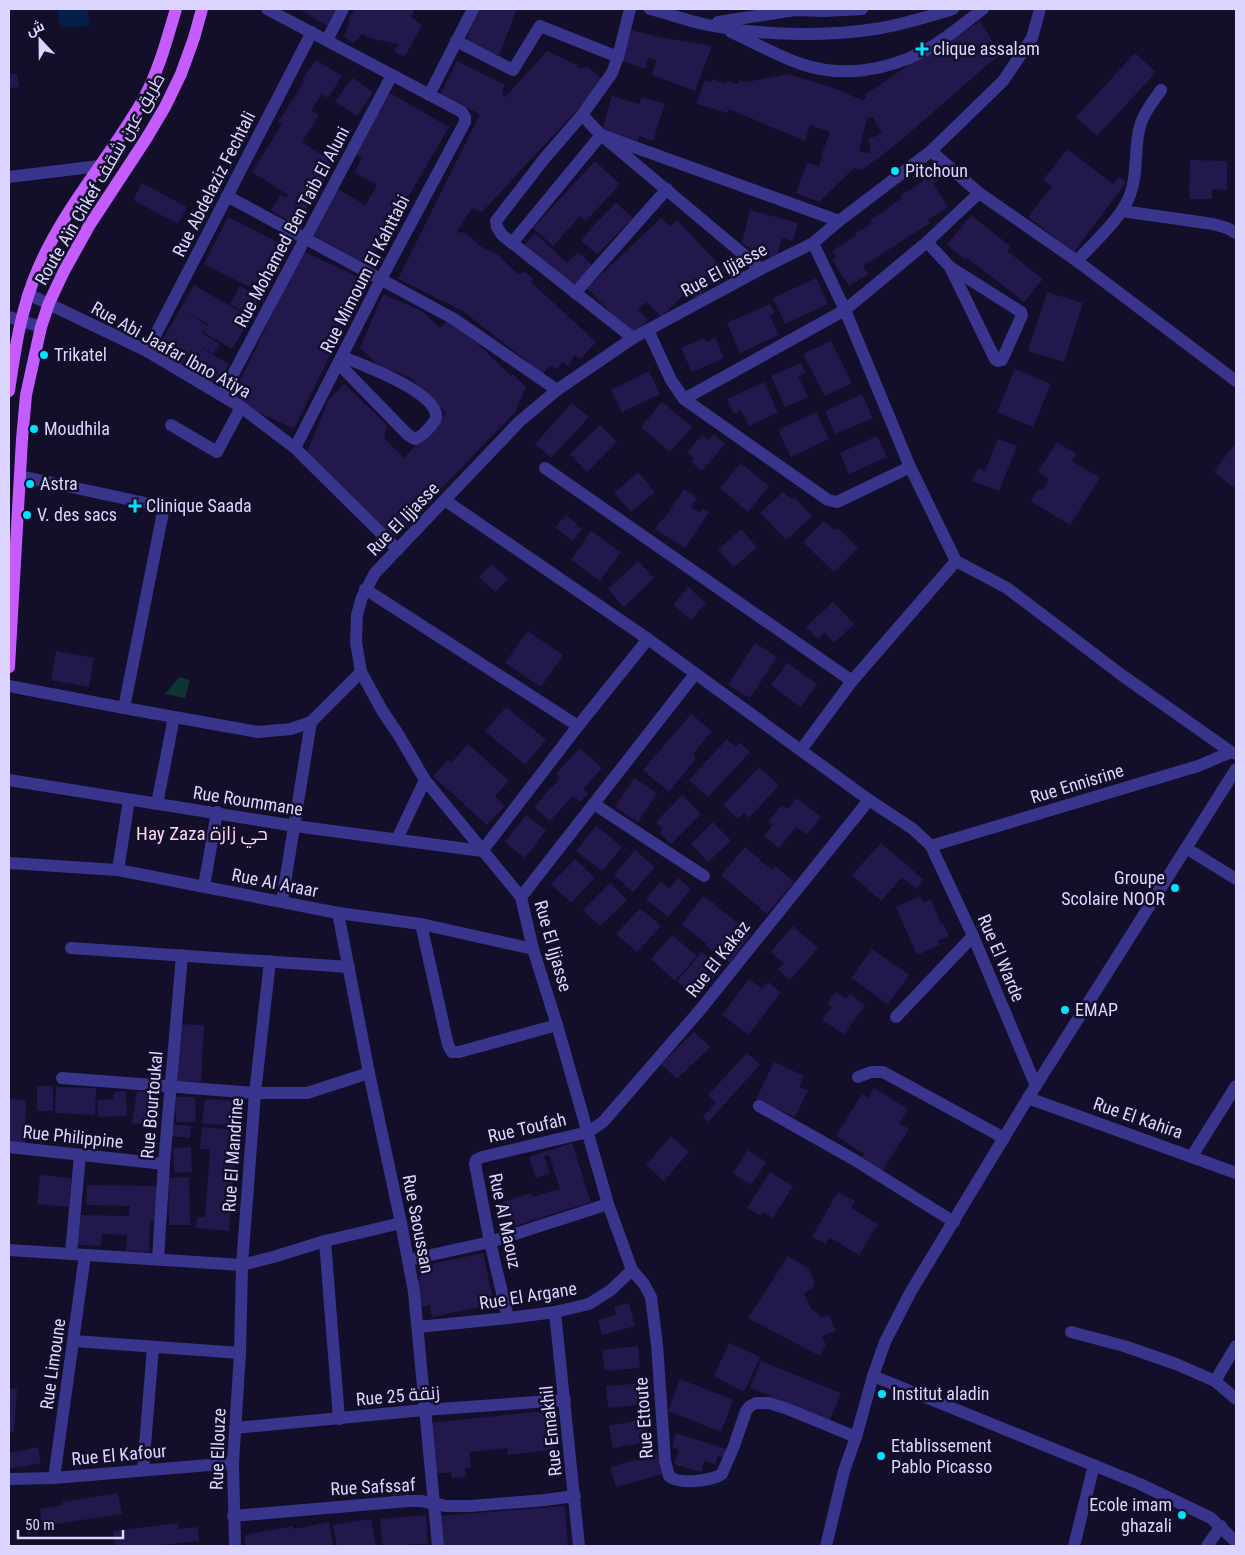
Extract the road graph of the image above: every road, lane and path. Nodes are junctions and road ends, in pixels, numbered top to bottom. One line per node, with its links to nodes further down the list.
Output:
1 (176, 9): 25 (main road, Route Aïn Chkef طريق عين شقف)
2 (202, 9): 43 (main road, Route Aïn Chkef طريق عين شقف)
3 (266, 9): 15 (street)
4 (343, 9): 16 (street)
5 (473, 9): 17 (street)
6 (630, 9): 18 (street)
7 (650, 9): 12 (street)
8 (862, 9): 13 (street)
9 (953, 9): 14 (street)
10 (983, 9): 14 (street)
11 (1040, 9): 24 (street, Rue El Ijjasse)
12 (668, 11): 13 (street)
13 (706, 24): 14 (street)
14 (722, 28)
15 (312, 32): 16 (street); 29 (street, Rue Abdelaziz Fechtali)
16 (327, 40): 19 (street)
17 (456, 41): 18 (street); 21 (street)
18 (618, 57): 22 (street)
19 (392, 75): 21 (street); 33 (street, Rue Mohamed Ben Taib El Aluni)
20 (1161, 90): 30 (street)
21 (429, 95): 40 (street, Rue Mimoum El Kahttabi)
22 (582, 116): 23 (street); 35 (street)
23 (601, 135): 27 (street); 31 (street); 35 (street)
24 (931, 151): 28 (street); 31 (street, Rue El Ijjasse)
25 (99, 166): 26 (street); 42 (main road, Route Aïn Chkef طريق عين شقف)
26 (9, 177)
27 (668, 189): 39 (street); 41 (street)
28 (979, 193): 34 (street); 37 (street)
29 (228, 196): 33 (street); 49 (street, Rue Abdelaziz Fechtali)
30 (1122, 211): 32 (street); 37 (street)
31 (839, 221): 36 (street, Rue El Ijjasse)
32 (1236, 233)
33 (305, 238): 40 (street); 54 (street, Rue Mohamed Ben Taib El Aluni)
34 (927, 242): 38 (street); 44 (street)
35 (512, 243): 41 (street)
36 (814, 243): 39 (street, Rue El Ijjasse); 44 (street)
37 (1077, 261): 51 (street)
38 (950, 267): 38 (street)
39 (761, 269): 47 (street, Rue El Ijjasse)
40 (381, 279): 50 (street, Rue Mimoum El Kahttabi); 52 (street)
41 (575, 293): 48 (street)
42 (28, 294): 43 (street, Rue Abi Jaafar Ibno Atiya); 45 (main road, Route Aïn Chkef طريق عين شقف)
43 (49, 303): 46 (main road, Route Aïn Chkef طريق عين شقف); 49 (street, Rue Abi Jaafar Ibno Atiya)
44 (845, 310): 55 (street); 59 (street)
45 (15, 319): 46 (street); 53 (main road, Route Aïn Chkef طريق عين شقف)
46 (40, 327): 61 (main road, Route Aïn Chkef طريق عين شقف)
47 (648, 330): 48 (street, Rue El Ijjasse); 55 (street)
48 (633, 338): 52 (street, Rue El Ijjasse)
49 (147, 351): 54 (street, Rue Abi Jaafar Ibno Atiya)
50 (341, 360): 50 (street); 58 (street, Rue Mimoum El Kahttabi)
51 (1236, 382)
52 (557, 390): 62 (street, Rue El Ijjasse)
53 (9, 391)
54 (222, 394): 56 (street, Rue Abi Jaafar Ibno Atiya)
55 (684, 399): 59 (street)
56 (241, 407): 57 (street); 58 (street, Rue Abi Jaafar Ibno Atiya)
57 (171, 425)
58 (295, 448): 63 (street, Rue Abi Jaafar Ibno Atiya)
59 (910, 467): 64 (street)
60 (545, 468): 70 (street)
61 (20, 476): 67 (main road, Route Aïn Chkef طريق عين شقف); 72 (street)
62 (446, 501): 63 (street, Rue El Ijjasse); 66 (street)
63 (398, 550): 65 (street, Rue El Ijjasse)
64 (956, 561): 70 (street); 77 (street)
65 (366, 589): 68 (street, Rue El Ijjasse); 75 (street)
66 (648, 639): 69 (street); 75 (street)
67 (9, 667)
68 (361, 672): 74 (street); 80 (street, Rue El Ijjasse)
69 (696, 674): 76 (street); 84 (street)
70 (852, 681): 76 (street)
71 (9, 686): 72 (street)
72 (124, 708): 73 (street)
73 (174, 717): 74 (street); 83 (street)
74 (311, 722): 86 (street)
75 (578, 726): 90 (street)
76 (801, 750): 82 (street)
77 (1233, 753): 88 (street, Rue Ennisrine)
78 (1236, 771): 89 (street)
79 (9, 780): 81 (street, Rue Roummane)
80 (425, 780): 87 (street); 90 (street, Rue El Ijjasse)
81 (129, 800): 83 (street, Rue Roummane); 92 (street)
82 (869, 800): 88 (street); 117 (street, Rue El Kakaz)
83 (157, 804): 85 (street, Rue Roummane)
84 (594, 804): 93 (street); 96 (street)
85 (217, 812): 86 (street, Rue Roummane); 95 (street)
86 (295, 826): 87 (street, Rue Roummane); 97 (street)
87 (397, 839): 90 (street, Rue Roummane)
88 (931, 846): 100 (street, Rue El Warde)
89 (1186, 848): 94 (street); 111 (street)
90 (482, 850): 96 (street, Rue El Ijjasse)
91 (9, 863): 92 (street, Rue Al Araar)
92 (118, 870): 95 (street, Rue Al Araar)
93 (704, 876)
94 (1236, 879)
95 (204, 886): 97 (street, Rue Al Araar)
96 (522, 898): 102 (street, Rue El Ijjasse)
97 (282, 901): 98 (street, Rue Al Araar)
98 (338, 913): 99 (street, Rue Al Araar); 105 (street, Rue Saoussan)
99 (421, 924): 102 (street, Rue Al Araar); 107 (street)
100 (973, 936): 106 (street); 111 (street, Rue El Warde)
101 (71, 948): 103 (street)
102 (533, 949): 107 (street, Rue El Ijjasse)
103 (182, 955): 104 (street); 113 (street, Rue Bourtoukal)
104 (270, 961): 105 (street); 114 (street, Rue El Mandrine)
105 (349, 967): 108 (street, Rue Saoussan)
106 (896, 1017)
107 (558, 1025): 117 (street, Rue El Ijjasse)
108 (369, 1073): 114 (street); 127 (street, Rue Saoussan)
109 (858, 1077): 118 (street)
110 (62, 1078): 113 (street)
111 (1036, 1086): 115 (street)
112 (1236, 1086): 121 (street)
113 (171, 1087): 114 (street); 123 (street, Rue Bourtoukal)
114 (255, 1093): 135 (street, Rue El Mandrine)
115 (1028, 1098): 118 (street); 121 (street, Rue El Kahira)
116 (760, 1106): 126 (street)
117 (588, 1132): 122 (street, Rue Toufah); 125 (street, Rue El Ijjasse)
118 (1004, 1138): 126 (street)
119 (9, 1147): 120 (street, Rue Philippine)
120 (80, 1155): 123 (street, Rue Philippine); 131 (street)
121 (1192, 1156): 124 (street, Rue El Kahira)
122 (476, 1160): 129 (street, Rue Al Maouz)
123 (164, 1164): 133 (street, Rue Bourtoukal)
124 (1236, 1173)
125 (608, 1204): 129 (street); 136 (street, Rue El Ijjasse)
126 (954, 1222): 145 (street)
127 (401, 1224): 128 (street); 134 (street, Rue Saoussan)
128 (326, 1241): 135 (street); 150 (street)
129 (490, 1242): 134 (street); 138 (street, Rue Al Maouz)
130 (9, 1250): 131 (street)
131 (71, 1254): 132 (street)
132 (85, 1255): 133 (street); 141 (street, Rue Limoune)
133 (158, 1259): 135 (street)
134 (408, 1260): 139 (street, Rue Saoussan)
135 (242, 1264): 144 (street, Rue El Mandrine)
136 (632, 1270): 137 (street, Rue El Argane); 152 (street, Rue Ettoute)
137 (555, 1312): 138 (street, Rue El Argane); 148 (street, Rue Ennakhil)
138 (508, 1318): 139 (street, Rue El Argane)
139 (418, 1326): 149 (street, Rue Saoussan)
140 (1071, 1332): 146 (street)
141 (74, 1341): 143 (street); 156 (street, Rue Limoune)
142 (1236, 1346): 146 (street)
143 (153, 1347): 144 (street); 155 (street)
144 (240, 1353): 151 (street, Rue Ellouze)
145 (872, 1376): 152 (street); 154 (street)
146 (1215, 1381): 147 (street)
147 (1236, 1399)
148 (565, 1400): 149 (street, Rue 25 زنقة); 158 (street, Rue Ennakhil)
149 (424, 1410): 150 (street, Rue 25 زنقة); 159 (street, Rue Saoussan)
150 (339, 1419): 151 (street, Rue 25 زنقة)
151 (235, 1428): 153 (street, Rue Ellouze)
152 (856, 1437): 166 (street)
153 (233, 1463): 155 (street, Rue El Kafour); 160 (street, Rue Ellouze)
154 (1094, 1465): 161 (street); 167 (street)
155 (143, 1470): 156 (street, Rue El Kafour)
156 (54, 1478): 157 (street, Rue El Kafour)
157 (9, 1479)
158 (575, 1496): 159 (street, Rue Safssaf); 165 (street, Rue Ennakhil)
159 (435, 1504): 160 (street, Rue Safssaf); 164 (street, Rue Saoussan)
160 (233, 1516): 163 (street, Rue Ellouze)
161 (1221, 1526): 162 (street); 168 (street)
162 (1236, 1542)
163 (235, 1546)
164 (438, 1546)
165 (579, 1546)
166 (826, 1546)
167 (1074, 1546)
168 (1207, 1546)

